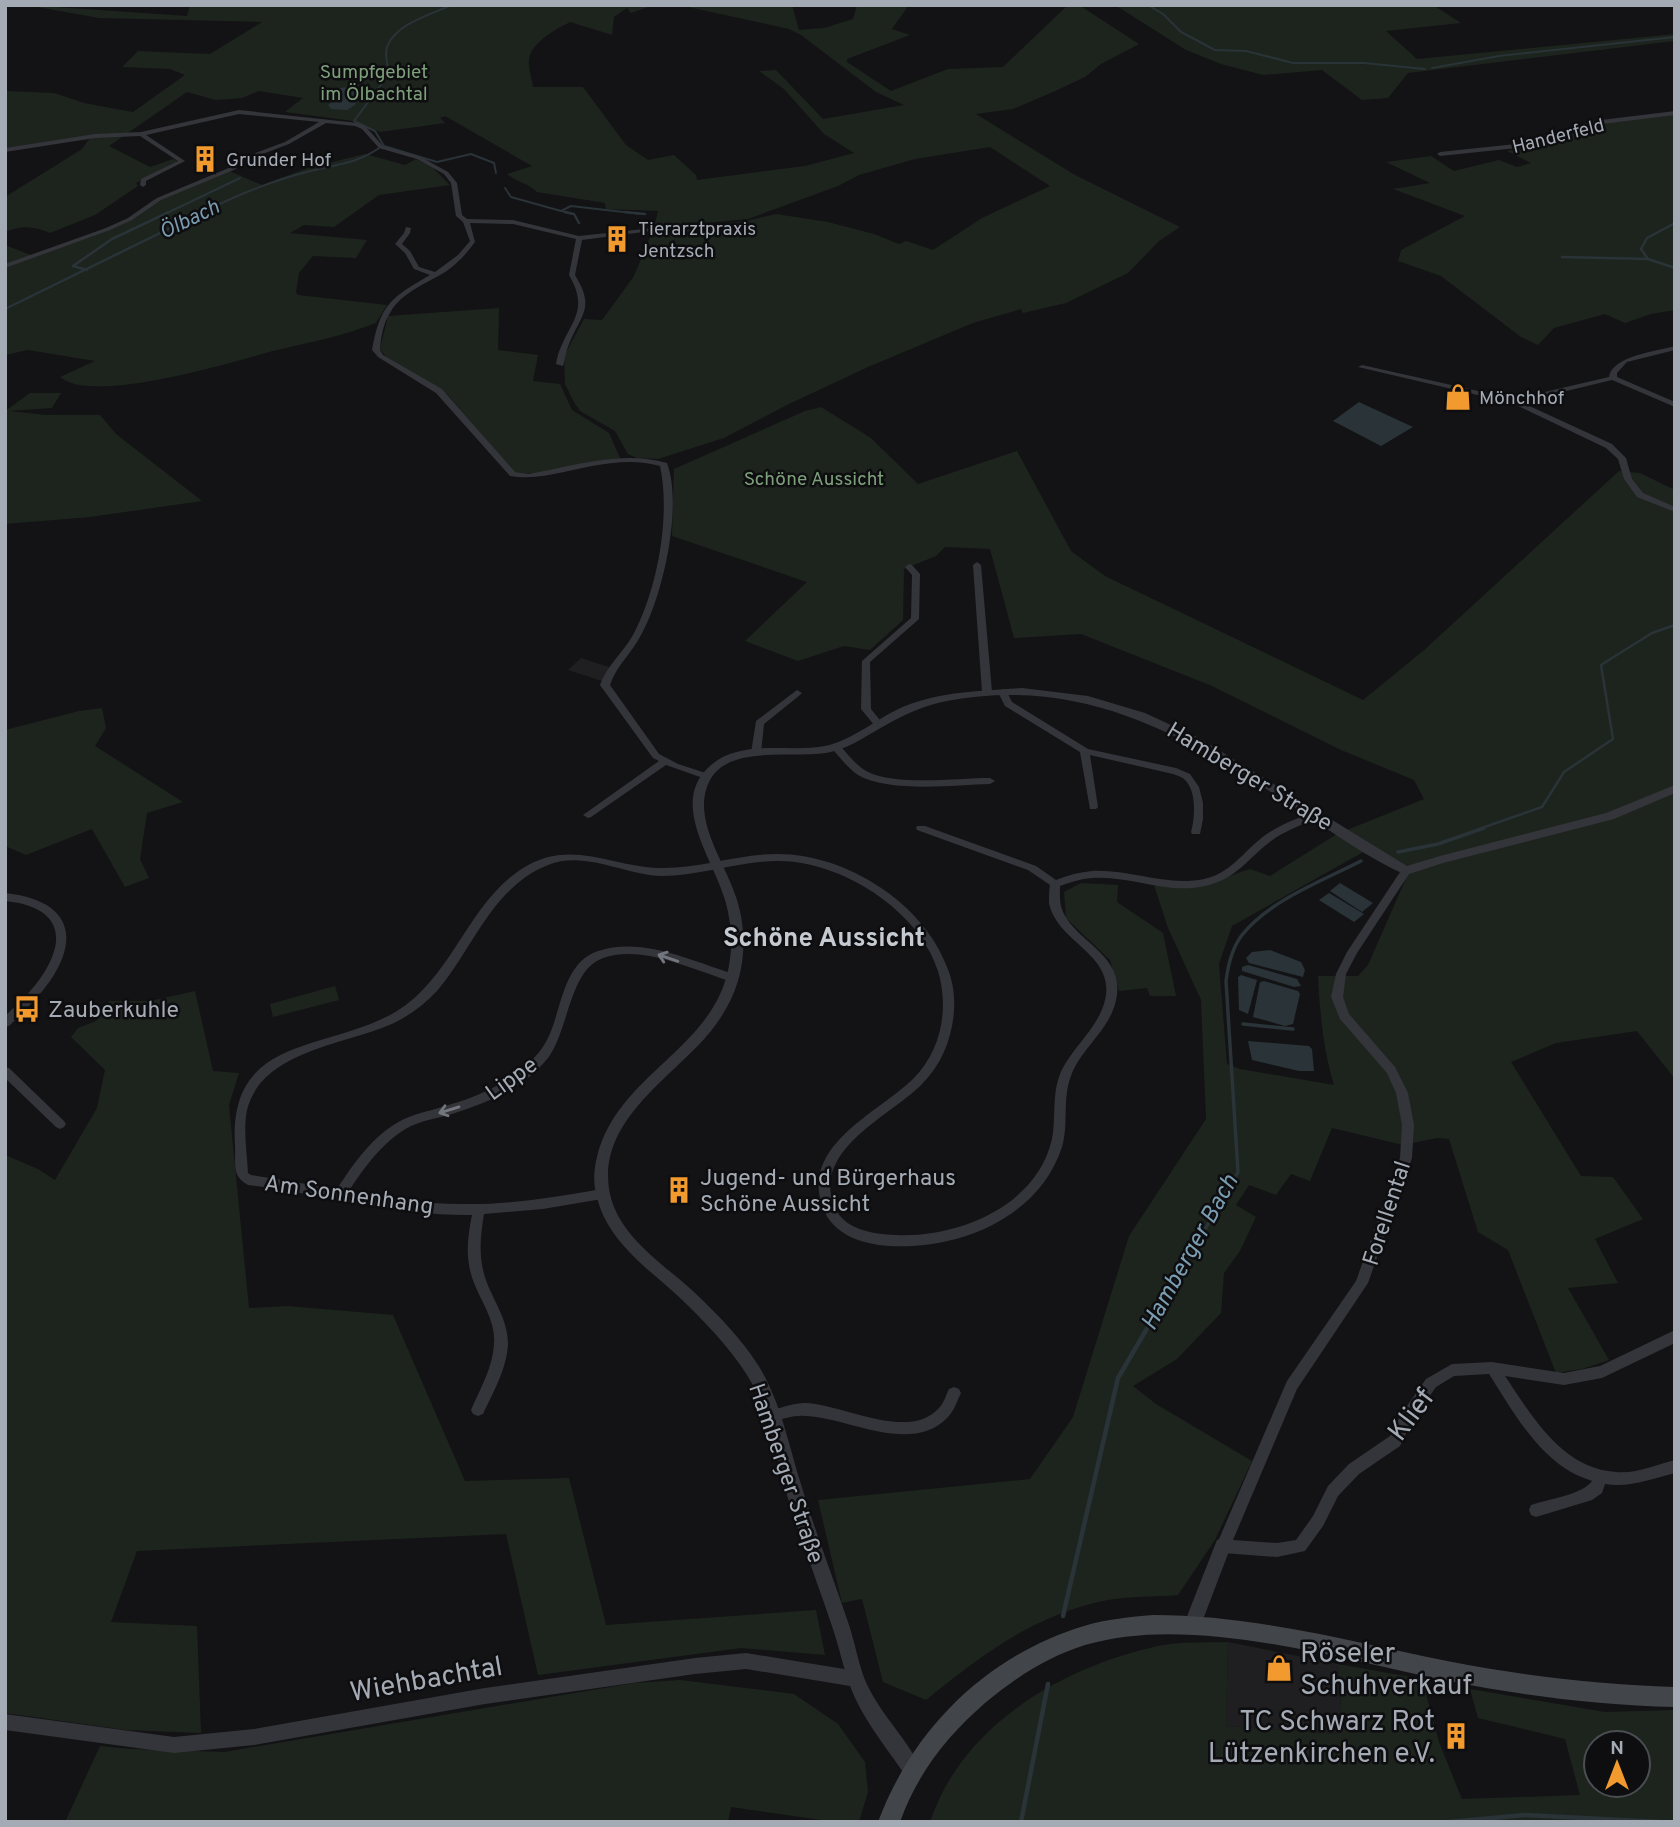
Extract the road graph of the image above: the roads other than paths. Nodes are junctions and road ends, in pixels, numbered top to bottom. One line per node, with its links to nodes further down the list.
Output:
1 (1675, 113): 5 (street, Handerfeld)
2 (326, 120): 3 (street); 7 (street); 11 (street)
3 (141, 134): 4 (street); 6 (street)
4 (5, 150)
5 (1440, 154)
6 (144, 185)
7 (466, 221): 10 (street); 12 (street)
8 (408, 228): 12 (street)
9 (652, 229): 10 (street)
10 (579, 238): 14 (street)
11 (5, 266)
12 (436, 275): 29 (street)
13 (1675, 348): 16 (street)
14 (560, 364)
15 (1362, 367): 17 (street)
16 (1613, 378): 17 (street); 18 (street)
17 (1514, 401): 19 (street)
18 (1675, 405)
19 (1675, 510)
20 (977, 565): 22 (street)
21 (909, 567): 25 (street)
22 (987, 692): 23 (street, Hamberger Straße); 25 (street, Hamberger Straße)
23 (1003, 692): 27 (street, Hamberger Straße); 35 (street, Hamberger Straße)
24 (797, 693): 28 (street)
25 (878, 724): 26 (street, Hamberger Straße)
26 (836, 747): 28 (street, Hamberger Straße); 31 (street)
27 (1085, 751): 33 (street); 37 (street, Hamberger Straße)
28 (756, 753): 30 (street, Hamberger Straße)
29 (666, 761): 30 (street); 34 (street)
30 (706, 776): 38 (street, Hamberger Straße)
31 (990, 781)
32 (1674, 789): 39 (street)
33 (1093, 807)
34 (588, 815)
35 (1317, 815): 39 (street, Hamberger Straße); 40 (street)
36 (921, 828): 40 (street)
37 (1196, 832)
38 (719, 865): 40 (street); 42 (street, Hamberger Straße); 46 (street, Am Sonnenhang)
39 (1406, 871): 57 (street, Forellental)
40 (1055, 884)
41 (5, 897): 43 (street)
42 (733, 978): 46 (street, Lippe, one-way to 46); 47 (street, Hamberger Straße)
43 (5, 1023)
44 (5, 1072): 45 (street)
45 (60, 1124)
46 (340, 1194): 48 (street, Am Sonnenhang)
47 (602, 1194): 48 (street, Am Sonnenhang); 53 (street, Hamberger Straße)
48 (479, 1208): 52 (street)
49 (1675, 1336): 50 (street, Klief)
50 (1492, 1368): 55 (street); 57 (street, Klief)
51 (954, 1393): 53 (street)
52 (478, 1410)
53 (773, 1416): 59 (street, Hamberger Straße)
54 (1675, 1466): 55 (street)
55 (1600, 1477): 56 (street)
56 (1536, 1510)
57 (1223, 1546): 58 (street, Forellental)
58 (1193, 1624): 60 (main road); 62 (main road)
59 (856, 1679): 61 (street, Wiehbachtal); 62 (street, Hamberger Straße)
60 (1675, 1697)
61 (5, 1722)
62 (912, 1768): 63 (main road)
63 (889, 1822)

